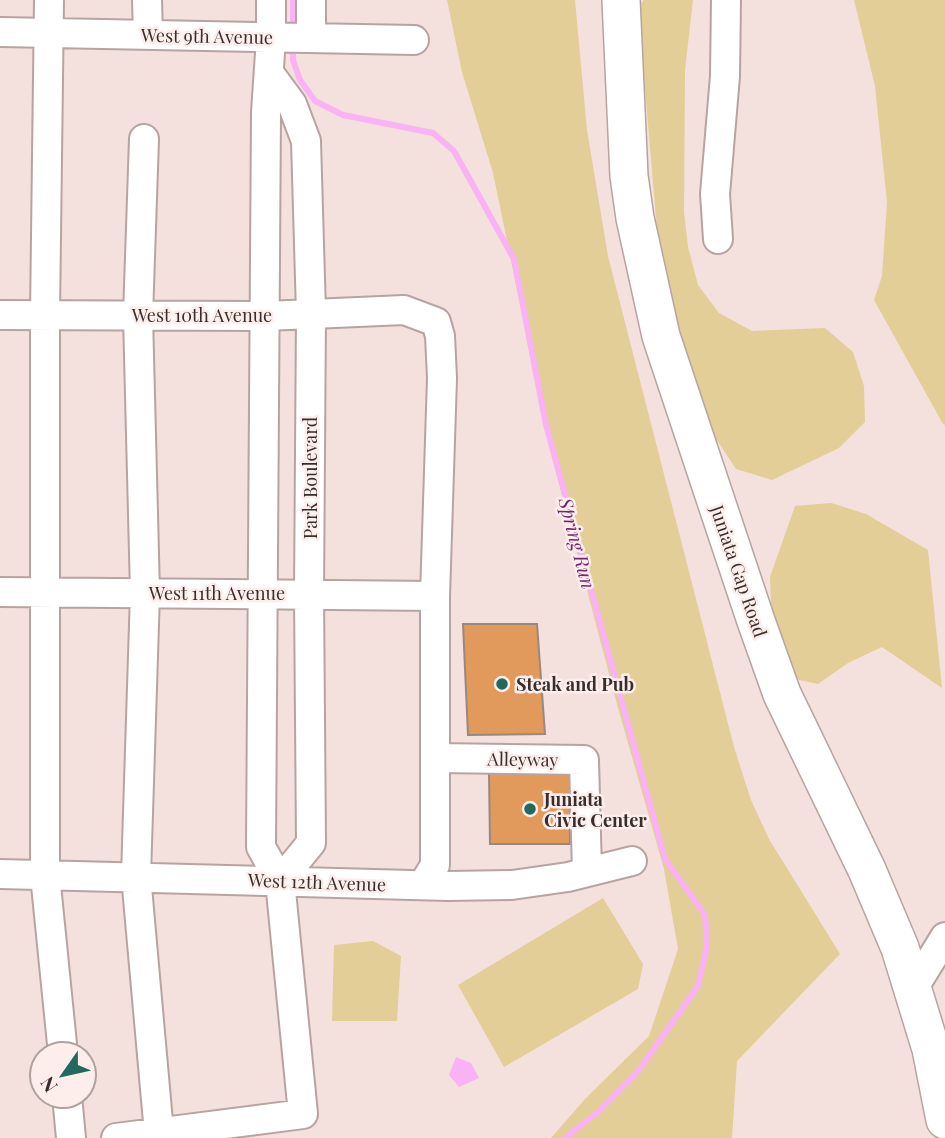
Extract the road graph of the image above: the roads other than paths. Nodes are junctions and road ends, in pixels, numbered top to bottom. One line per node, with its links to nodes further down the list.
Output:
1 (48, 0): 8 (street)
2 (147, 0): 9 (street)
3 (271, 0): 10 (street)
4 (311, 0): 11 (street)
5 (621, 0): 36 (main road, Juniata Gap Road)
6 (726, 0): 15 (street)
7 (0, 32): 8 (street, West 9th Avenue)
8 (48, 33): 9 (street, West 9th Avenue); 18 (street)
9 (148, 35): 10 (street, West 9th Avenue)
10 (271, 38): 11 (street, West 9th Avenue); 13 (street)
11 (311, 38): 12 (street, West 9th Avenue)
12 (414, 40)
13 (270, 74): 16 (street, Park Boulevard); 20 (street)
14 (144, 139): 19 (street)
15 (718, 239)
16 (311, 313): 20 (street, West 10th Avenue); 25 (street, Park Boulevard); 26 (street, West 10th Avenue)
17 (0, 315): 18 (street, West 10th Avenue)
18 (45, 315): 19 (street, West 10th Avenue); 22 (street)
19 (138, 316): 20 (street, West 10th Avenue); 23 (street)
20 (266, 316): 24 (street)
21 (0, 592): 22 (street, West 11th Avenue)
22 (45, 592): 23 (street, West 11th Avenue); 31 (street)
23 (145, 593): 24 (street, West 11th Avenue); 32 (street)
24 (263, 593): 25 (street, West 11th Avenue); 33 (street)
25 (309, 594): 26 (street, West 11th Avenue); 33 (street, Park Boulevard)
26 (435, 596): 27 (street)
27 (435, 758): 29 (street, Alleyway); 34 (street)
28 (632, 860): 29 (street, West 12th Avenue)
29 (587, 872): 34 (street, West 12th Avenue)
30 (0, 874): 31 (street, West 12th Avenue)
31 (45, 875): 32 (street, West 12th Avenue); 37 (street)
32 (136, 876): 33 (street, West 12th Avenue); 40 (street)
33 (280, 881): 34 (street, West 12th Avenue); 40 (street)
34 (423, 886)
35 (945, 937): 36 (street)
36 (929, 984): 39 (main road, Juniata Gap Road)
37 (62, 1040)
38 (68, 1110): 41 (street)
39 (945, 1120)
40 (159, 1133): 42 (street)
41 (71, 1138)
42 (116, 1138)

